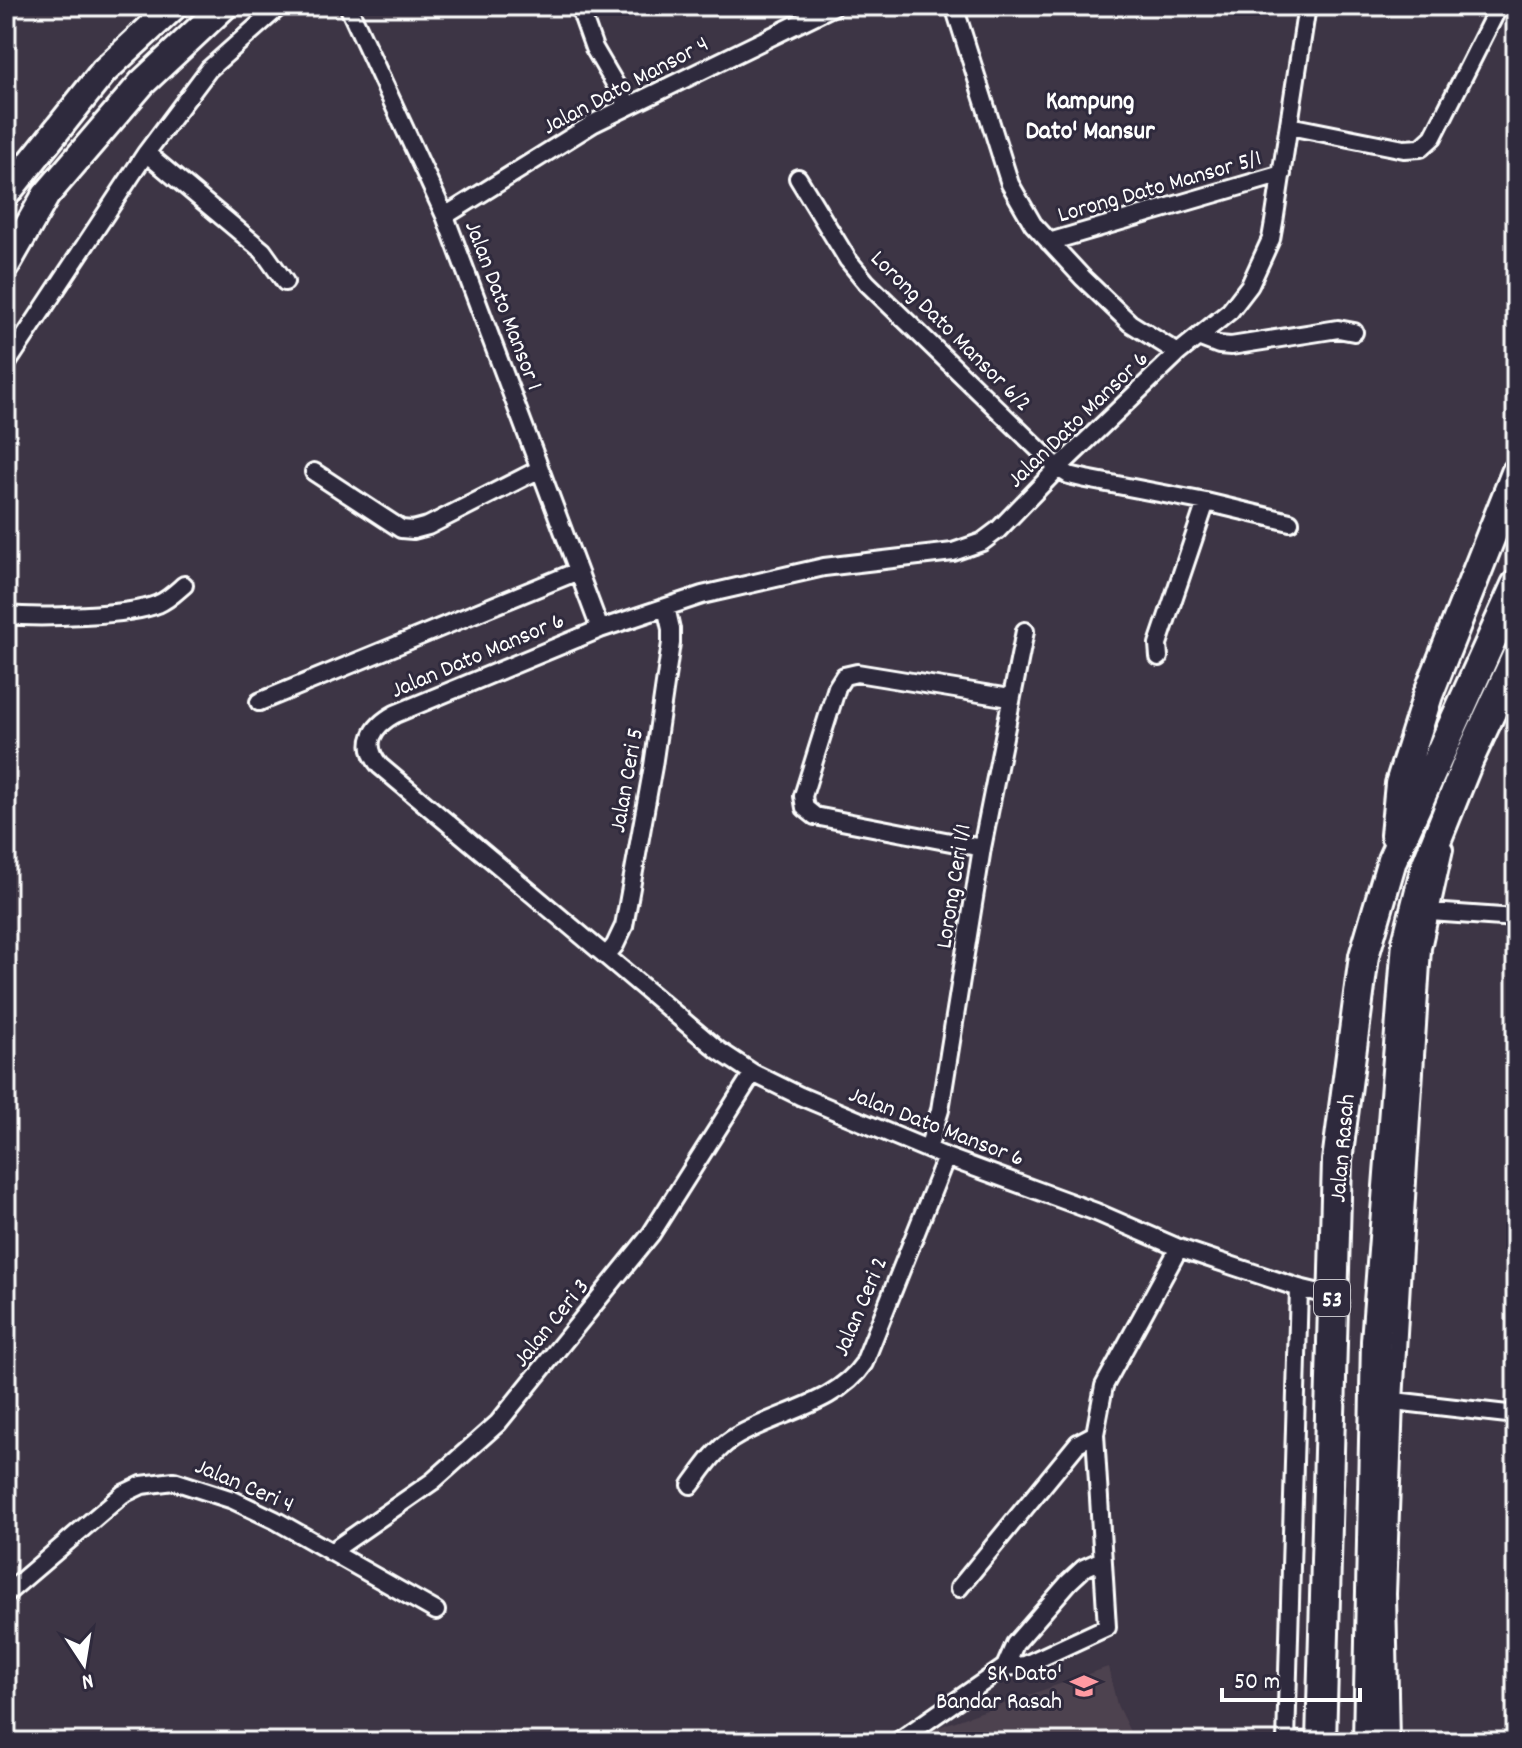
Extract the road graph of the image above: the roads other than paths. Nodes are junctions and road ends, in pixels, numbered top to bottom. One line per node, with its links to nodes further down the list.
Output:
1 (174, 6): 15 (main road)
2 (224, 6): 18 (main road)
3 (280, 6): 12 (street)
4 (348, 6): 16 (street, Jalan Dato Mansor 1)
5 (579, 6): 10 (street)
6 (834, 6): 10 (street, Jalan Dato Mansor 4)
7 (954, 6): 17 (street)
8 (1307, 6): 11 (street, Jalan Dato Mansor 6)
9 (1499, 6): 11 (street)
10 (628, 106): 16 (street, Jalan Dato Mansor 4)
11 (1289, 126): 13 (street, Jalan Dato Mansor 6)
12 (146, 153): 19 (street); 23 (street)
13 (1282, 174): 17 (street, Lorong Dato Mansor 5/1); 21 (street, Jalan Dato Mansor 6)
14 (798, 178): 24 (street, Lorong Dato Mansor 6/2)
15 (6, 194)
16 (445, 216): 25 (street, Jalan Dato Mansor 1)
17 (1049, 242): 22 (street)
18 (6, 265)
19 (285, 282)
20 (1354, 332): 21 (street)
21 (1198, 337): 22 (street, Jalan Dato Mansor 6)
22 (1178, 353): 24 (street, Jalan Dato Mansor 6)
23 (6, 365)
24 (1058, 468): 28 (street, Lorong Dato Mansor 6/2); 33 (street, Jalan Dato Mansor 6)
25 (540, 469): 26 (street); 30 (street, Jalan Dato Mansor 1)
26 (314, 472)
27 (1516, 473): 44 (highway)
28 (1206, 502): 29 (street, Lorong Dato Mansor 6/2); 37 (street)
29 (1290, 522)
30 (578, 571): 35 (street, Jalan Dato Mansor 1); 40 (street)
31 (184, 585): 34 (street)
32 (1516, 585): 44 (highway, Jalan Rasah / 53)
33 (666, 607): 35 (street, Jalan Dato Mansor 6); 48 (street, Jalan Ceri 5)
34 (6, 615)
35 (600, 629): 48 (street, Jalan Dato Mansor 6)
36 (1025, 631): 39 (street, Lorong Ceri 1/1)
37 (1159, 657)
38 (1516, 658): 47 (highway, Jalan Rasah / 53)
39 (1010, 698): 42 (street, Lorong Ceri 1/1); 42 (street)
40 (259, 702)
41 (1516, 704): 43 (highway)
42 (982, 848): 50 (street, Lorong Ceri 1/1)
43 (1444, 848): 45 (street); 47 (highway)
44 (1392, 860): 54 (highway, Jalan Rasah / 53)
45 (1430, 912): 46 (street); 55 (street)
46 (1516, 918)
47 (1407, 942): 68 (highway, Jalan Rasah / 53)
48 (606, 956): 49 (street, Jalan Dato Mansor 6)
49 (753, 1073): 50 (street, Jalan Dato Mansor 6); 59 (street, Jalan Ceri 3)
50 (928, 1149): 51 (street, Jalan Dato Mansor 6)
51 (946, 1157): 52 (street, Jalan Dato Mansor 6); 58 (street, Jalan Ceri 2)
52 (1179, 1248): 53 (street, Jalan Dato Mansor 6); 57 (street)
53 (1299, 1288): 54 (street, Jalan Dato Mansor 6); 65 (street)
54 (1332, 1296): 67 (highway, Jalan Rasah / 53)
55 (1394, 1401): 56 (street); 69 (street)
56 (1516, 1415)
57 (1095, 1434): 60 (street); 61 (street)
58 (691, 1485)
59 (331, 1552): 62 (street, Jalan Ceri 4); 63 (street, Jalan Ceri 4)
60 (1102, 1560): 64 (street); 64 (street)
61 (959, 1588)
62 (6, 1594)
63 (436, 1611)
64 (1005, 1667): 66 (street)
65 (1286, 1741): 67 (street)
66 (897, 1742)
67 (1321, 1742)
68 (1368, 1742)
69 (1390, 1742)

